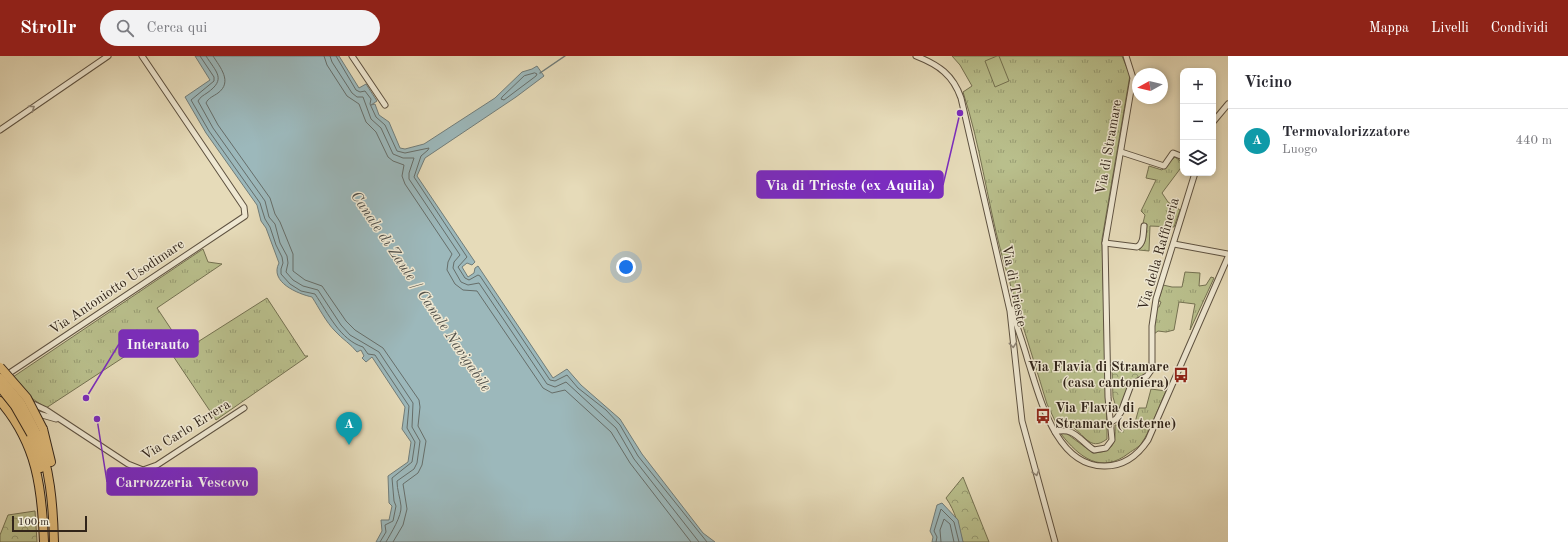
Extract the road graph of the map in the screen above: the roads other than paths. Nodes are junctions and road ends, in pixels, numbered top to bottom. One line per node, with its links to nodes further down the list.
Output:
1 (108, 56): 9 (street, one-way to 1)
2 (142, 56): 20 (street, Via Antoniotto Usodimare)
3 (352, 56): 7 (street)
4 (916, 56): 18 (street, Via di Trieste)
5 (1126, 56): 10 (street, Via di Stramare)
6 (1228, 104): 8 (street)
7 (385, 105)
8 (1216, 118)
9 (0, 130)
10 (1121, 152): 11 (street); 14 (street, Via di Stramare)
11 (1180, 156)
12 (1194, 176): 15 (street, Via della Raffineria)
13 (1144, 226): 14 (street)
14 (1105, 243): 26 (street, Via di Stramare)
15 (1174, 244): 16 (street); 26 (street, Via della Raffineria)
16 (1228, 254)
17 (1228, 257): 28 (street)
18 (1006, 292): 28 (street); 32 (street, Via di Trieste, one-way to 32)
19 (0, 367): 27 (highway, bridge)
20 (0, 379): 21 (street); 25 (street, Via Carlo Errera); 27 (highway, bridge)
21 (0, 386): 27 (highway, bridge)
22 (0, 392): 25 (street, Via Carlo Errera)
23 (0, 401): 29 (highway)
24 (244, 408): 25 (street, Via Carlo Errera)
25 (58, 420)
26 (1111, 422): 28 (street, Via di Stramare)
27 (37, 432): 30 (highway); 31 (highway)
28 (1055, 432)
29 (44, 542)
30 (47, 542)
31 (54, 542)
32 (1055, 542)

